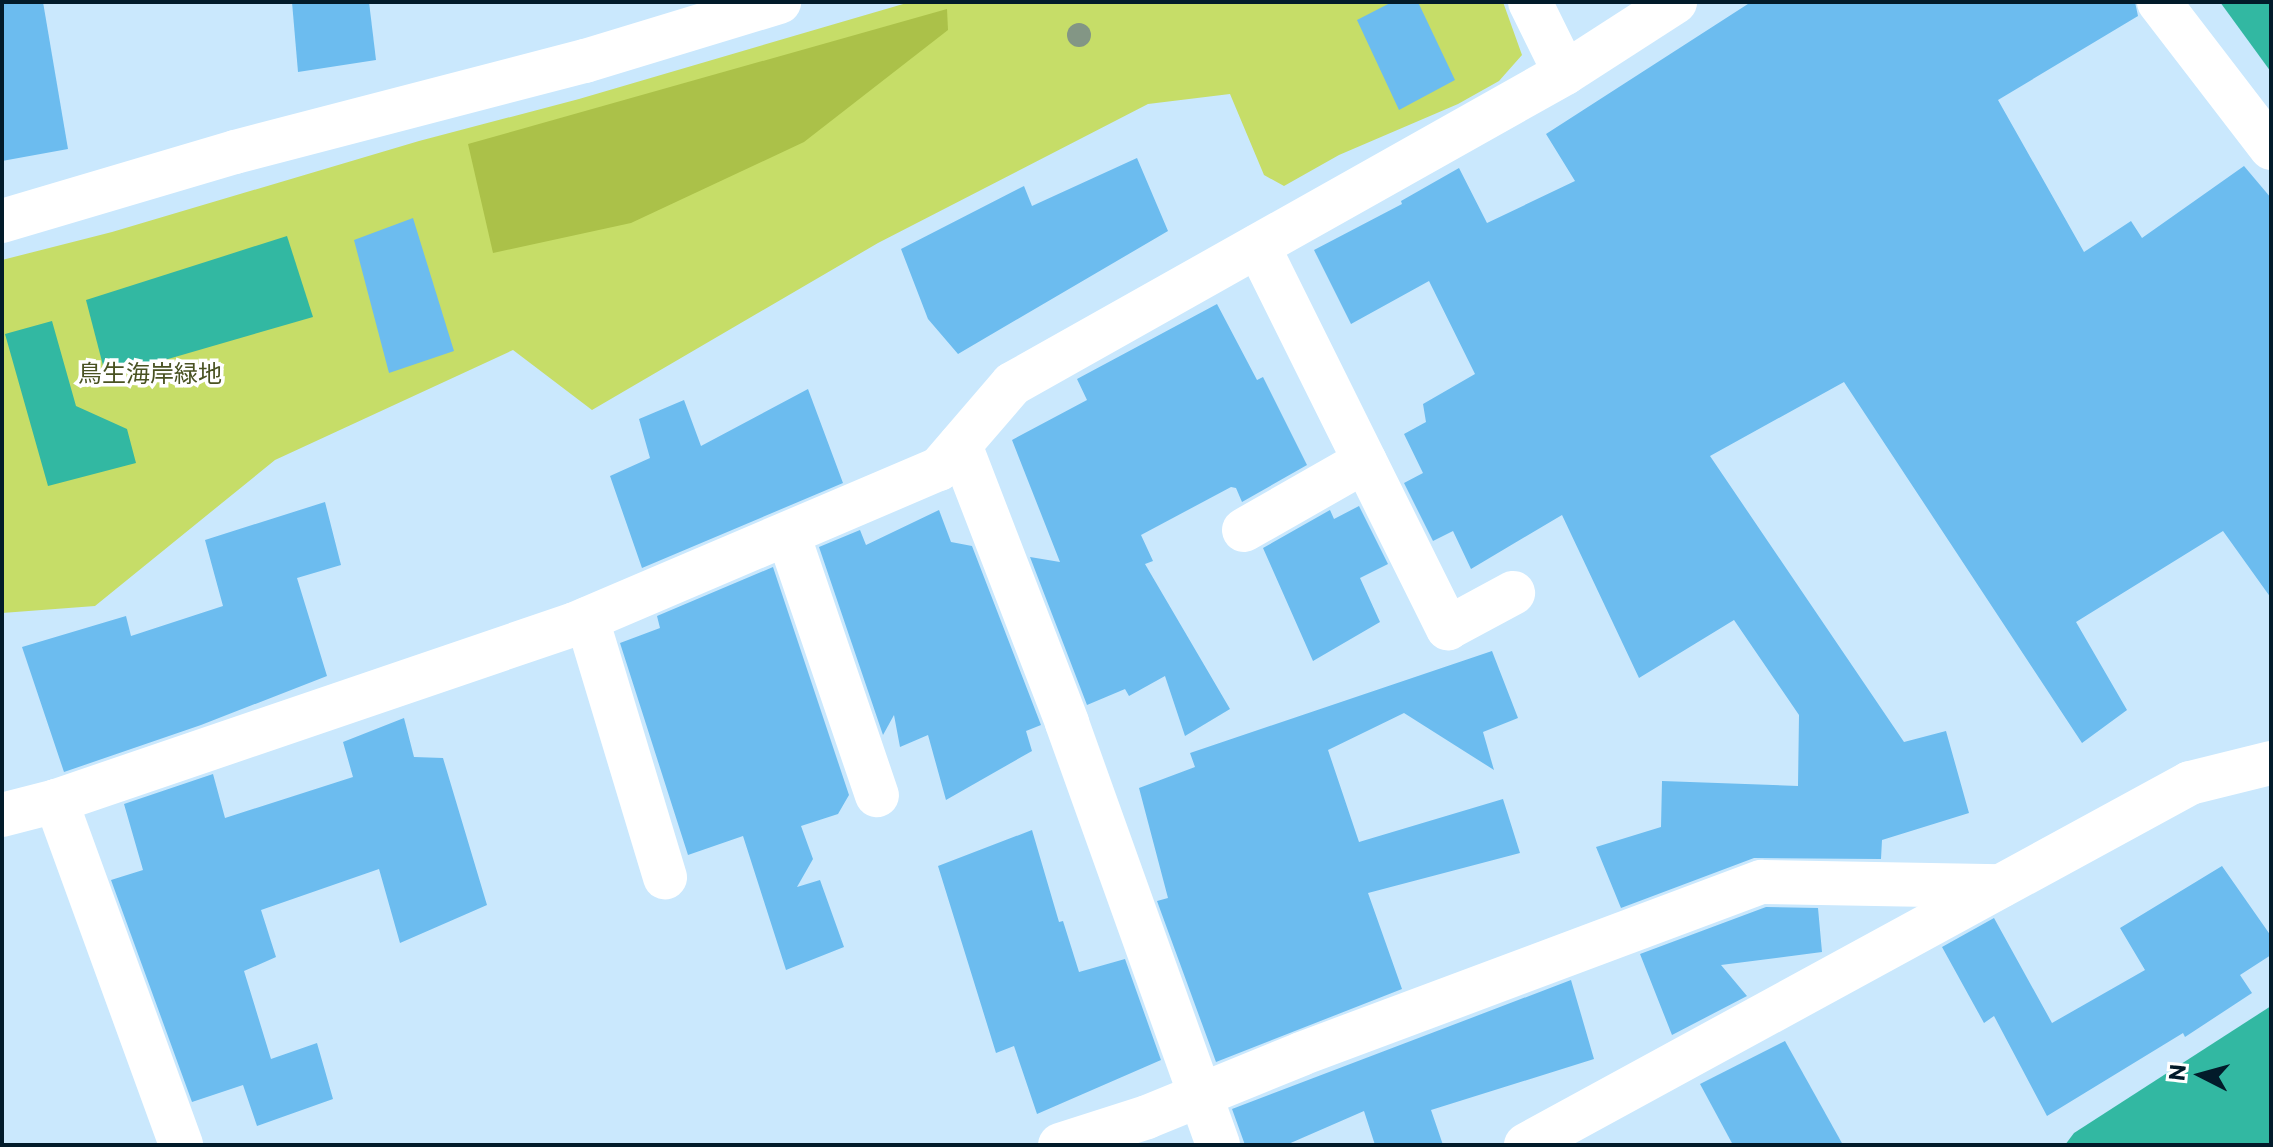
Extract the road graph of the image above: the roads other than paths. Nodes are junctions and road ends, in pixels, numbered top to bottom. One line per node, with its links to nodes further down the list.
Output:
1 (779, 2): 7 (street)
2 (1530, 2): 5 (street)
3 (1675, 2): 5 (street)
4 (2159, 2): 6 (street)
5 (1565, 73): 8 (street)
6 (2271, 148)
7 (2, 221)
8 (1258, 246): 9 (street); 10 (street)
9 (960, 445): 12 (street); 21 (street)
10 (1365, 461): 11 (street); 13 (street)
11 (1244, 530)
12 (788, 534): 14 (street); 16 (street)
13 (1513, 593)
14 (587, 619): 17 (street); 19 (street)
15 (2271, 763): 20 (street)
16 (877, 795)
17 (56, 801): 18 (street); 22 (street)
18 (2, 815)
19 (665, 877)
20 (2000, 886): 21 (street); 25 (street)
21 (1200, 1095): 23 (street); 24 (street)
22 (181, 1145)
23 (1060, 1145)
24 (1218, 1145)
25 (1526, 1145)

